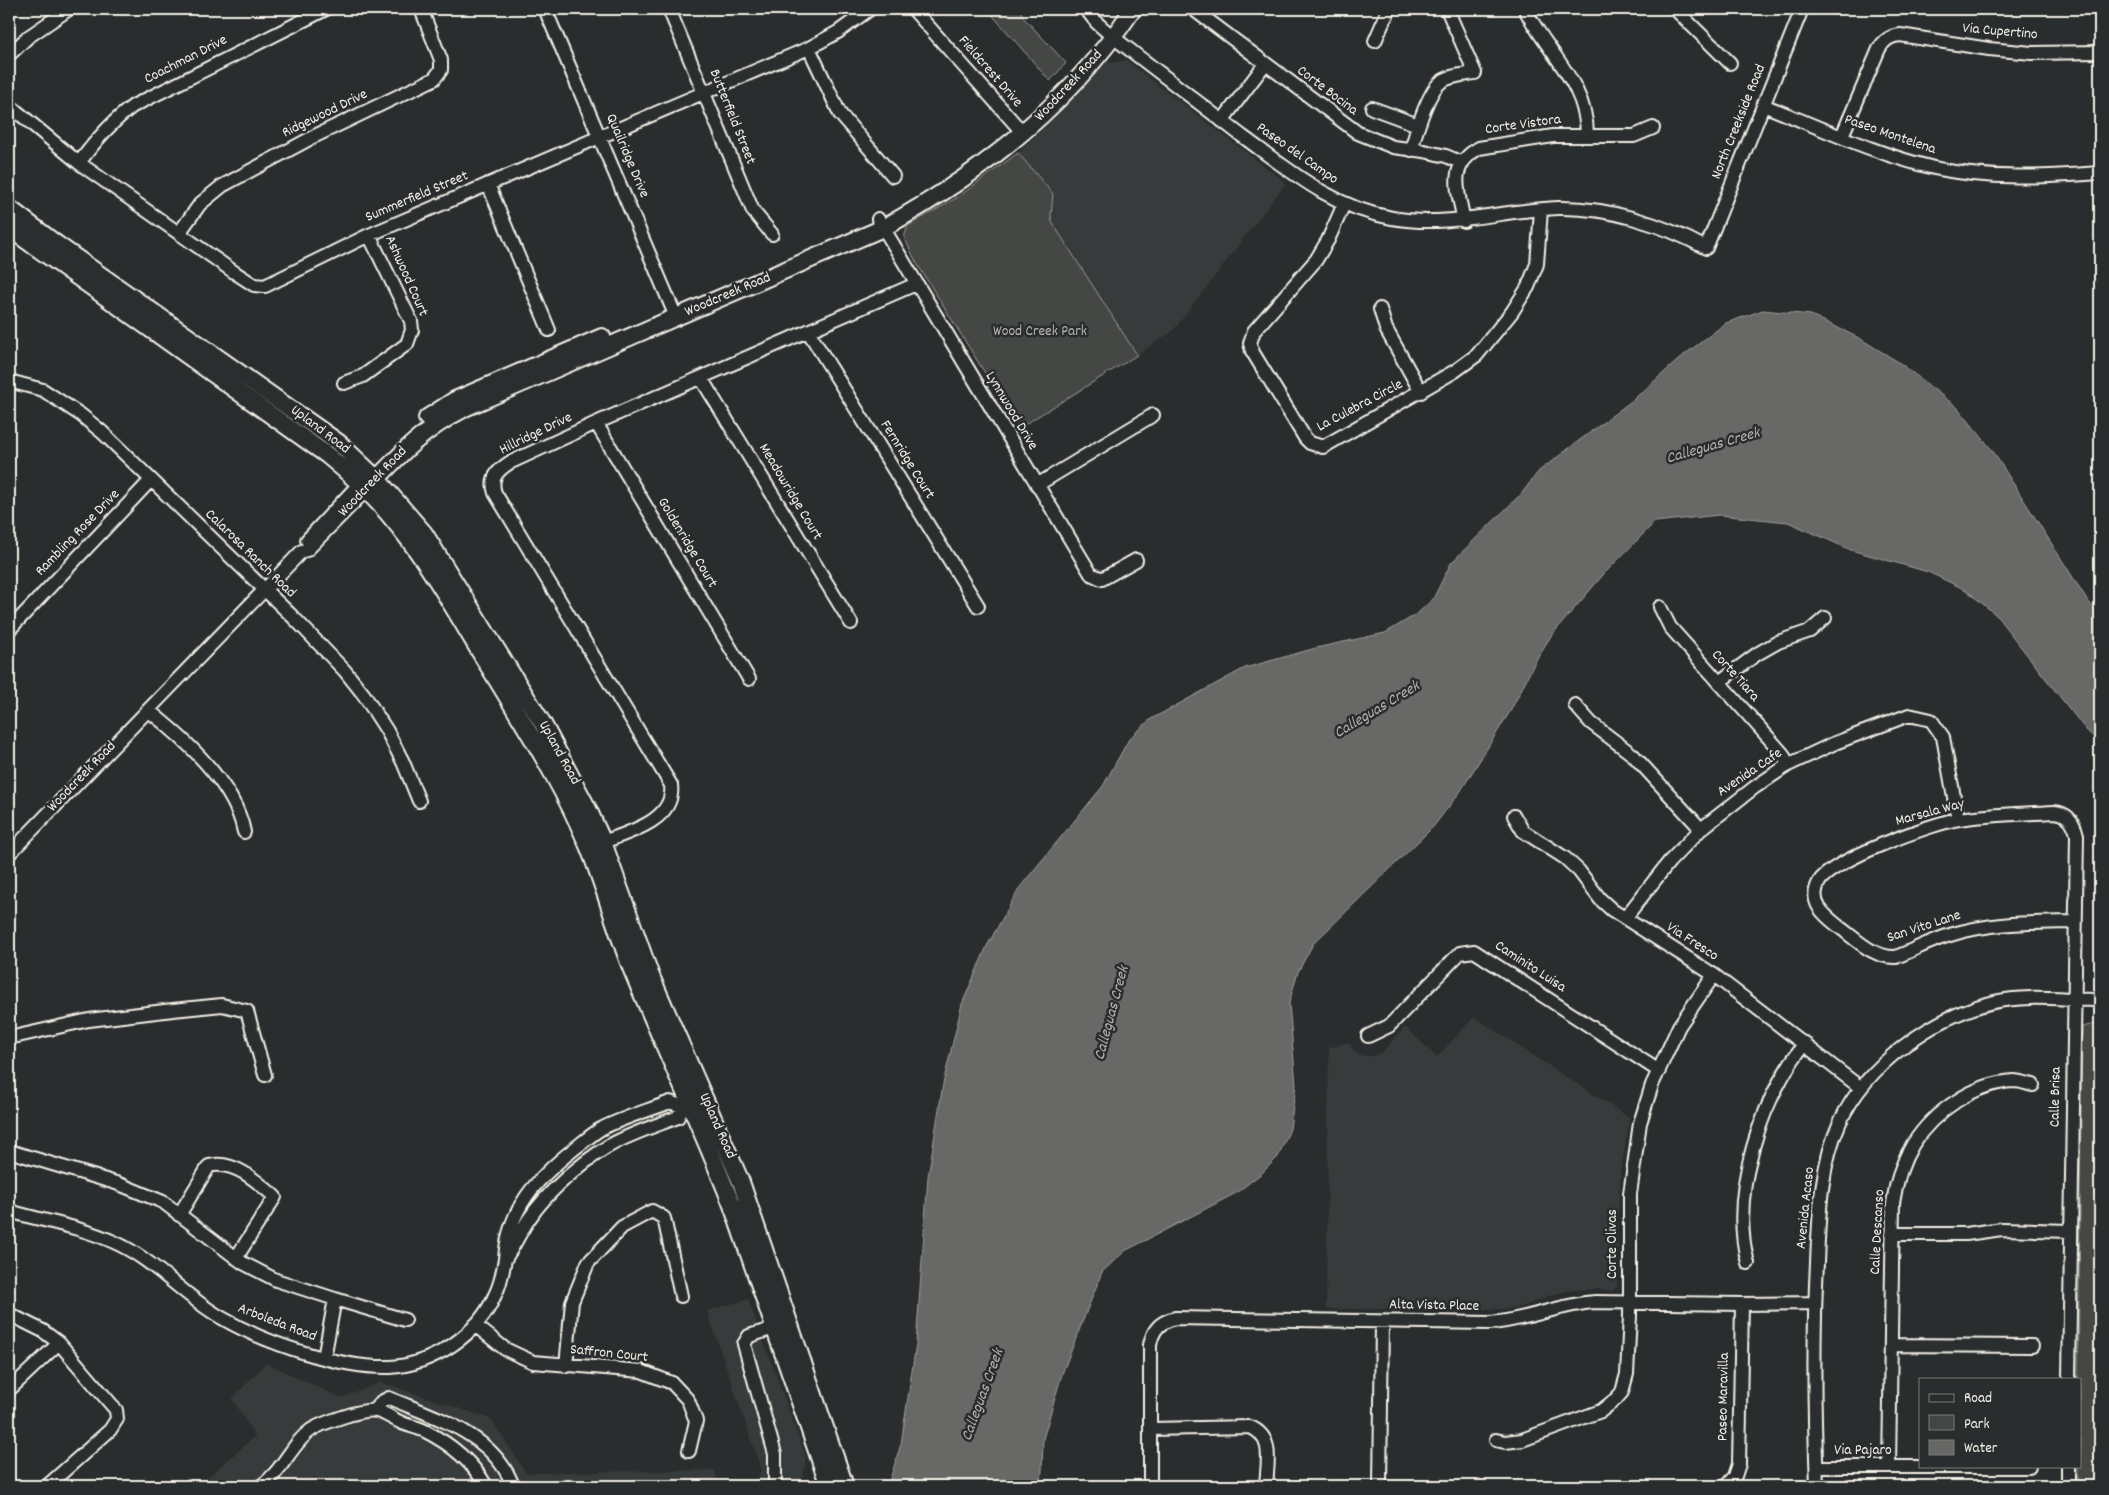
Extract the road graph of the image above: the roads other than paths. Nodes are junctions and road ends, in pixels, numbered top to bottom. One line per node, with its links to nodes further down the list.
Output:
1 (70, 9): 21 (street)
2 (326, 9): 37 (street, Coachman Drive)
3 (421, 9): 47 (street, Ridgewood Drive)
4 (546, 9): 33 (street, Quailridge Drive)
5 (669, 9): 24 (street, Butterfield Street)
6 (870, 9): 19 (street, Summerfield Street)
7 (913, 9): 31 (street, Fieldcrest Drive)
8 (1086, 9): 17 (street, Paseo del Campo)
9 (1121, 9): 17 (main road, Woodcreek Road)
10 (1133, 9): 17 (main road, Woodcreek Road)
11 (1193, 9): 23 (street, Corte Bocina)
12 (1389, 9): 18 (street)
13 (1447, 9): 29 (street)
14 (1526, 9): 32 (street)
15 (1675, 9): 22 (street)
16 (1802, 9): 26 (street, North Creekside Road)
17 (1109, 34): 28 (street, Paseo del Campo); 31 (main road, Woodcreek Road)
18 (1374, 41)
19 (809, 48): 24 (street, Summerfield Street); 39 (street)
20 (2100, 52): 34 (street, Via Cupertino)
21 (9, 55)
22 (1730, 63)
23 (1265, 64): 28 (street); 35 (street, Corte Bocina)
24 (704, 92): 33 (street, Summerfield Street); 48 (street, Butterfield Street)
25 (9, 105): 37 (street, Summerfield Street)
26 (1763, 105): 34 (street, Paseo Montelena); 50 (street, North Creekside Road)
27 (1372, 108): 29 (street)
28 (1222, 121): 41 (street, Paseo del Campo)
29 (1418, 125): 35 (street)
30 (1654, 128): 32 (street, Corte Vistora)
31 (1020, 130): 45 (main road, Woodcreek Road)
32 (1587, 135): 36 (street, Corte Vistora)
33 (600, 136): 40 (street, Summerfield Street); 53 (street, Quailridge Drive)
34 (1842, 136): 38 (street, Paseo Montelena)
35 (1411, 150): 36 (street, Corte Bocina)
36 (1460, 162): 44 (street)
37 (79, 163): 47 (street, Summerfield Street)
38 (2100, 173)
39 (893, 176)
40 (488, 184): 49 (street, Summerfield Street); 54 (street)
41 (1344, 204): 44 (street, Paseo del Campo); 59 (street, La Culebra Circle)
42 (9, 208): 46 (main road, Upland Road)
43 (1542, 210): 44 (street, Paseo del Campo); 50 (street, Paseo del Campo); 59 (street, La Culebra Circle)
44 (1464, 221)
45 (880, 224): 51 (street, Lynnwood Drive); 53 (main road, Woodcreek Road)
46 (13, 229): 63 (main road, Upland Road)
47 (179, 233): 49 (street, Summerfield Street)
48 (772, 234)
49 (369, 235): 58 (street, Ashwood Court)
50 (1706, 248)
51 (916, 284): 55 (street, Hillridge Drive); 64 (street, Lynnwood Drive)
52 (1380, 309): 59 (street)
53 (674, 312): 63 (main road, Woodcreek Road)
54 (549, 330)
55 (808, 331): 56 (street, Hillridge Drive); 67 (street, Fernridge Court)
56 (702, 378): 61 (street, Hillridge Drive); 70 (street, Meadowridge Court)
57 (9, 381): 62 (street, Calarosa Ranch Road)
58 (344, 383)
59 (1421, 392)
60 (1153, 416): 64 (street)
61 (596, 423): 72 (street, Goldenridge Court); 83 (street, Hillridge Drive)
62 (150, 481): 66 (street, Calarosa Ranch Road); 71 (street, Rambling Rose Drive)
63 (368, 481): 66 (street, Woodcreek Road); 83 (main road, Upland Road)
64 (1037, 485): 65 (street, Lynnwood Drive)
65 (1136, 560)
66 (264, 591): 75 (street, Woodcreek Road); 77 (street, Calarosa Ranch Road)
67 (978, 606)
68 (1660, 607): 73 (street, Corte Tiara)
69 (1825, 618): 73 (street)
70 (851, 623)
71 (9, 630)
72 (749, 679)
73 (1719, 682): 76 (street, Corte Tiara)
74 (1575, 705): 81 (street)
75 (148, 710): 82 (street); 84 (street, Woodcreek Road)
76 (1788, 765): 80 (street, Avenida Cafe); 81 (street, Avenida Cafe)
77 (419, 801)
78 (1514, 816): 86 (street, Via Fresco)
79 (2069, 817): 80 (street, Marsala Way); 87 (street, Calle Brisa)
80 (1958, 819): 85 (street, Marsala Way)
81 (1702, 829): 86 (street, Avenida Cafe)
82 (244, 832)
83 (596, 845): 115 (main road, Upland Road)
84 (9, 854)
85 (1816, 890): 87 (street, San Vito Lane)
86 (1625, 918): 88 (street, Via Fresco)
87 (2075, 922): 89 (street, Calle Brisa)
88 (1714, 976): 93 (street, Via Fresco); 94 (street, Corte Olivas)
89 (2074, 1000): 90 (street, Avenida Acaso); 97 (street, Avenida Acaso); 101 (street, Calle Brisa)
90 (2100, 1000)
91 (1368, 1036): 94 (street, Caminito Luisa)
92 (9, 1038): 95 (street)
93 (1805, 1043): 97 (street, Via Fresco); 105 (street)
94 (1659, 1071): 108 (street, Corte Olivas)
95 (265, 1075)
96 (2033, 1085): 102 (street, Calle Descanso)
97 (1861, 1088): 109 (street, Avenida Acaso)
98 (9, 1151): 100 (street)
99 (9, 1211): 119 (street, Arboleda Road)
100 (179, 1215): 103 (street); 103 (street)
101 (2070, 1230): 102 (street); 121 (street, Calle Brisa)
102 (1892, 1234): 117 (street, Calle Descanso)
103 (236, 1258): 107 (street)
104 (505, 1259): 104 (street, Arboleda Road); 114 (street, Arboleda Road)
105 (1748, 1263)
106 (681, 1296): 120 (street)
107 (335, 1299): 112 (street); 119 (street)
108 (1630, 1302): 110 (street, Alta Vista Place); 113 (street, Alta Vista Place); 125 (street, Corte Olivas)
109 (1815, 1303): 110 (street, Alta Vista Place); 127 (street, Avenida Acaso)
110 (1742, 1304): 141 (street, Paseo Maravilla)
111 (9, 1314): 116 (street)
112 (405, 1320)
113 (1382, 1322): 124 (street, Alta Vista Place); 140 (street)
114 (475, 1325): 119 (street, Arboleda Road); 120 (street, Saffron Court)
115 (782, 1326): 135 (street); 136 (main road, Upland Road); 137 (main road, Upland Road)
116 (59, 1343): 122 (street); 131 (street)
117 (1892, 1345): 118 (street); 128 (street, Calle Descanso)
118 (2032, 1346)
119 (324, 1358)
120 (566, 1366): 126 (street, Saffron Court)
121 (2069, 1378)
122 (9, 1390)
123 (376, 1410): 132 (street); 133 (street); 134 (street)
124 (1151, 1429): 138 (street); 139 (street)
125 (1496, 1440)
126 (689, 1451)
127 (1817, 1467): 128 (street, Via Pajaro); 142 (street, Avenida Acaso)
128 (1889, 1467): 129 (street, Via Pajaro)
129 (1919, 1467)
130 (2068, 1468): 143 (street)
131 (47, 1486)
132 (261, 1486)
133 (486, 1486)
134 (514, 1486)
135 (775, 1486)
136 (829, 1486)
137 (845, 1486)
138 (1150, 1486)
139 (1266, 1486)
140 (1380, 1486)
141 (1726, 1486)
142 (1818, 1486)
143 (2068, 1486)

